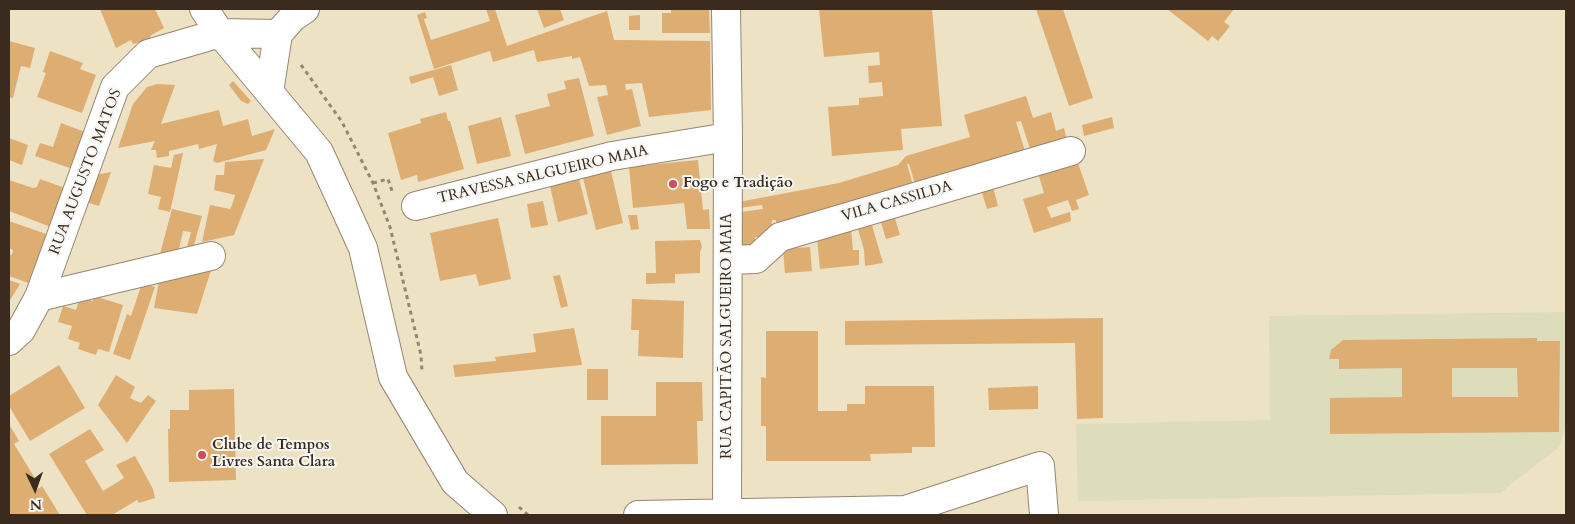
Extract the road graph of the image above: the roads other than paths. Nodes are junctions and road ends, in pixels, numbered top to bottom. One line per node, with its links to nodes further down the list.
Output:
1 (204, 9): 4 (street)
2 (306, 9): 5 (street)
3 (726, 9): 7 (street, RUA CAPITÃO SALGUEIRO MAIA)
4 (220, 33): 5 (street, RUA AUGUSTO MATOS); 6 (street); 12 (street, RUA AUGUSTO MATOS)
5 (278, 34): 6 (street)
6 (268, 92): 15 (street)
7 (728, 137): 9 (street, TRAVESSA SALGUEIRO MAIA); 11 (street, RUA CAPITÃO SALGUEIRO MAIA)
8 (1071, 151): 11 (street, VILA CASSILDA)
9 (406, 203)
10 (211, 256): 12 (street)
11 (728, 260): 14 (street, RUA CAPITÃO SALGUEIRO MAIA)
12 (39, 296): 13 (street, RUA AUGUSTO MATOS)
13 (9, 341)
14 (727, 514): 16 (street); 17 (street)
15 (494, 515)
16 (638, 515)
17 (1044, 515)

